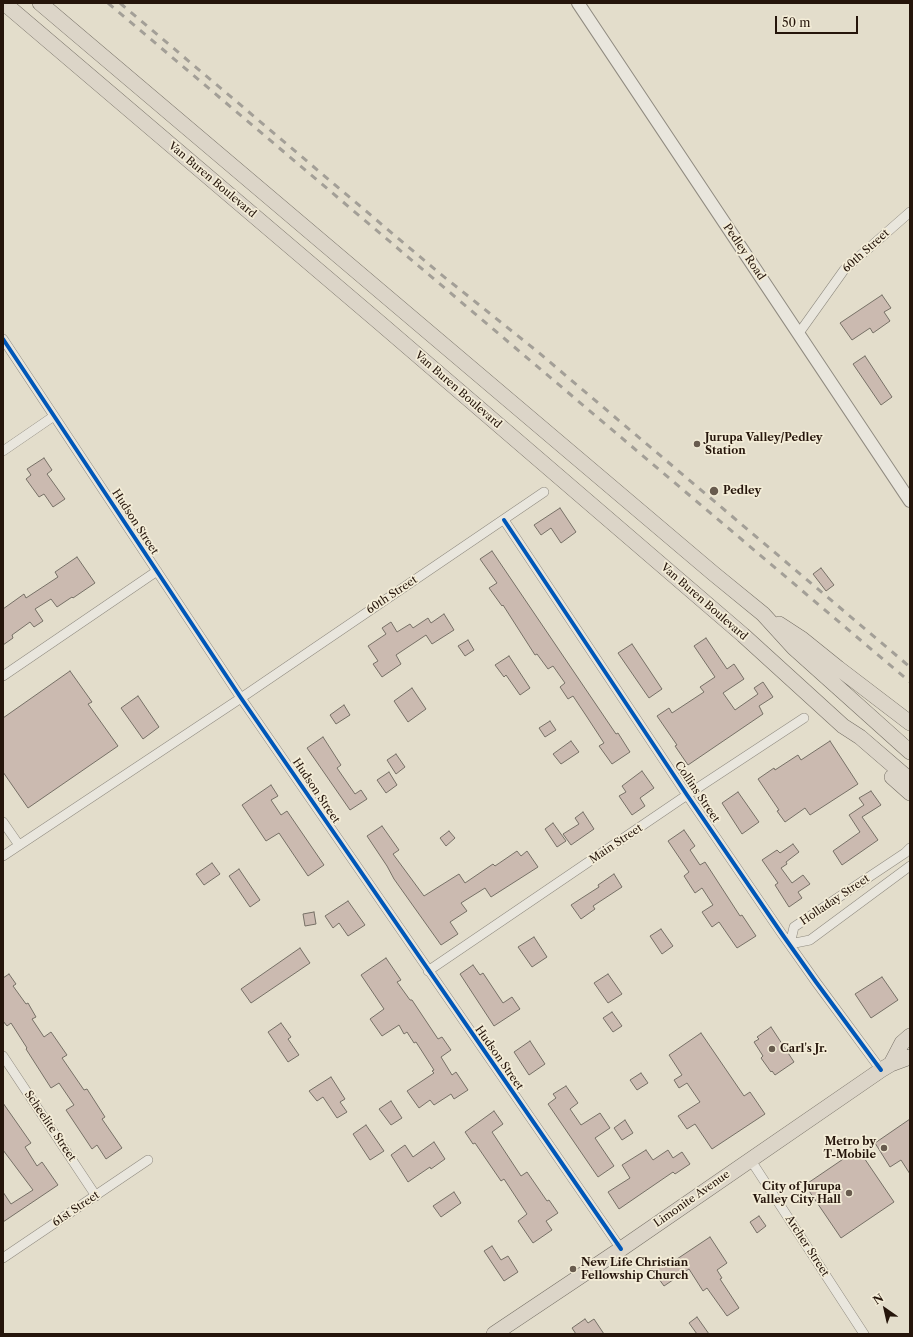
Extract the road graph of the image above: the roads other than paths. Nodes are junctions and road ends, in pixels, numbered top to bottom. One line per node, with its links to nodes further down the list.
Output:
1 (4, 3): 18 (main road, Van Buren Boulevard)
2 (40, 3): 13 (main road)
3 (578, 3): 5 (street, Pedley Road)
4 (910, 212): 5 (street, 60th Street)
5 (799, 333): 10 (street, Pedley Road)
6 (3, 339): 7 (street, Hudson Street)
7 (54, 416): 8 (street); 12 (street, Hudson Street)
8 (3, 451)
9 (544, 492): 11 (street, 60th Street)
10 (910, 501)
11 (504, 520): 15 (street, 60th Street); 22 (street, Collins Street)
12 (157, 571): 14 (street); 15 (street, Hudson Street)
13 (763, 614): 17 (main road); 19 (main road)
14 (3, 676)
15 (241, 698): 24 (street, 60th Street); 29 (street, Hudson Street)
16 (804, 718): 22 (street, Main Street)
17 (910, 723)
18 (843, 726): 20 (main road, Van Buren Boulevard); 21 (main road)
19 (910, 752)
20 (910, 780)
21 (910, 793)
22 (687, 795): 28 (street, Collins Street); 29 (street, Main Street)
23 (3, 822): 24 (street)
24 (19, 845): 26 (street, 60th Street)
25 (910, 848): 28 (street, Holladay Street)
26 (3, 856)
27 (910, 866): 28 (street, Holladay Street)
28 (790, 944): 33 (street, Collins Street)
29 (428, 971): 37 (street, Hudson Street)
30 (910, 1036): 33 (main road, Limonite Avenue)
31 (3, 1056): 36 (street, Scheelite Street)
32 (910, 1057): 33 (main road, Limonite Avenue)
33 (886, 1067): 34 (main road, Limonite Avenue)
34 (750, 1159): 37 (main road, Limonite Avenue); 40 (street, Archer Street)
35 (148, 1160): 36 (street, 61st Street)
36 (96, 1196): 38 (street, 61st Street)
37 (621, 1249): 39 (main road, Limonite Avenue)
38 (3, 1258)
39 (494, 1334)
40 (864, 1334)

